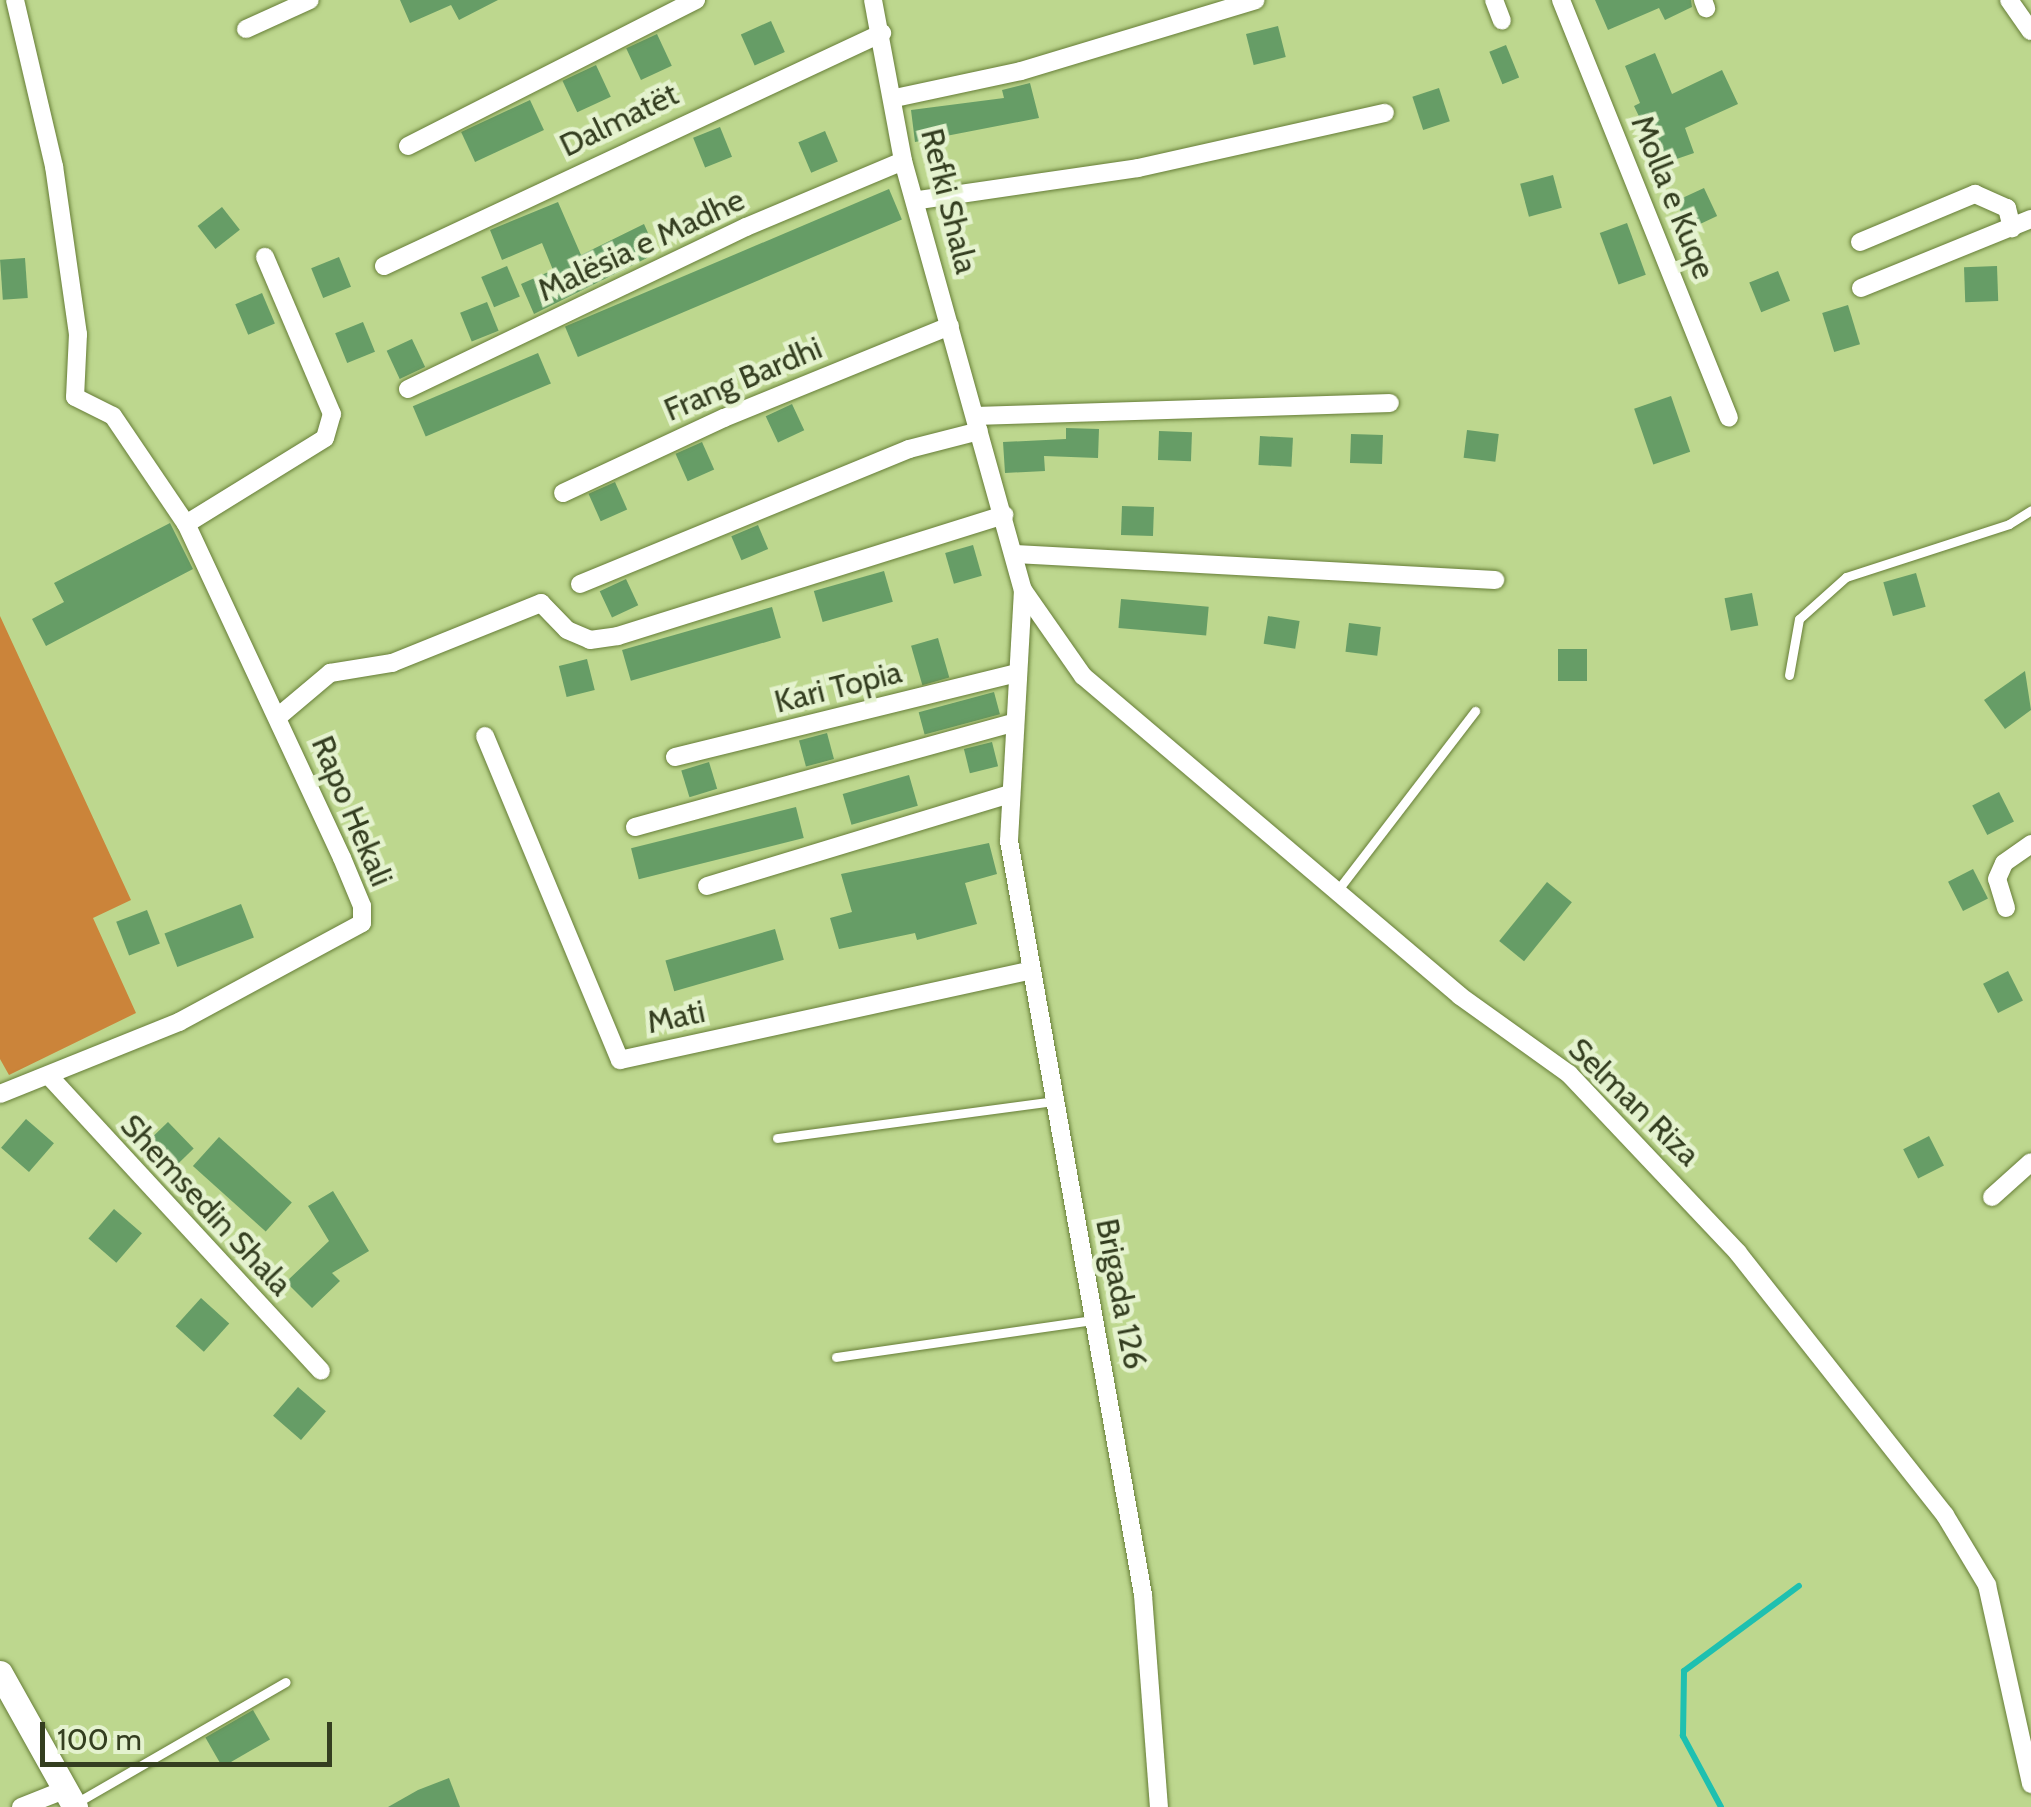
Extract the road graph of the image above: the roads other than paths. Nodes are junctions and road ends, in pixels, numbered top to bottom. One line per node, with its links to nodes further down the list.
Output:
1 (15, 0): 32 (street, Rapo Hekali)
2 (310, 0): 10 (street)
3 (696, 0): 15 (street)
4 (873, 0): 12 (street, Refki Shala)
5 (1256, 0): 13 (street)
6 (1494, 0): 9 (street)
7 (1561, 0): 27 (street, Molla e Kuqe)
8 (2011, 1): 11 (street)
9 (1502, 22)
10 (246, 29)
11 (2031, 31)
12 (882, 33): 13 (street, Refki Shala); 22 (street, Dalmatët)
13 (895, 98): 16 (street, Refki Shala)
14 (1385, 113): 17 (street)
15 (408, 146)
16 (903, 161): 17 (street, Refki Shala); 25 (street, Malësia e Madhe)
17 (918, 200): 24 (street, Refki Shala)
18 (2031, 219): 19 (street)
19 (2012, 228): 20 (street); 23 (street)
20 (1860, 242)
21 (266, 257): 32 (street)
22 (384, 266)
23 (1862, 288)
24 (950, 326): 28 (street, Refki Shala); 29 (street, Frang Bardhi)
25 (408, 389)
26 (1390, 404): 28 (street)
27 (1728, 417)
28 (977, 423): 31 (street, Refki Shala); 35 (street)
29 (563, 493)
30 (2031, 510): 38 (lane)
31 (1005, 515): 33 (street, Refki Shala); 40 (street)
32 (186, 524): 40 (street, Rapo Hekali)
33 (1014, 554): 34 (street); 36 (street, Refki Shala)
34 (1495, 580)
35 (580, 584)
36 (1023, 590): 37 (street, Brigada 126); 48 (street, Selman Riza)
37 (1014, 674): 41 (street, Brigada 126); 43 (street, Kari Topia)
38 (1789, 675)
39 (1475, 712): 48 (lane)
40 (279, 716): 51 (street, Rapo Hekali)
41 (1013, 723): 44 (street, Brigada 126); 45 (street)
42 (484, 736): 50 (street, Mati)
43 (675, 757)
44 (1010, 794): 47 (street); 50 (street, Brigada 126)
45 (635, 827)
46 (2031, 844): 49 (street)
47 (707, 886)
48 (1335, 893): 62 (street, Selman Riza)
49 (2006, 908)
50 (1028, 972): 53 (street, Brigada 126)
51 (50, 1076): 52 (street, Rapo Hekali); 59 (street, Shemsedin Shala)
52 (0, 1094)
53 (1055, 1101): 54 (lane); 57 (street, Brigada 126)
54 (778, 1138)
55 (2031, 1162): 56 (street)
56 (1992, 1198)
57 (1096, 1320): 58 (lane); 66 (street, Brigada 126)
58 (836, 1357)
59 (321, 1372)
60 (0, 1673): 64 (street)
61 (286, 1682): 64 (lane)
62 (2027, 1750): 63 (street, Selman Riza)
63 (2031, 1784)
64 (71, 1800): 65 (street)
65 (21, 1807)
66 (1159, 1807)

